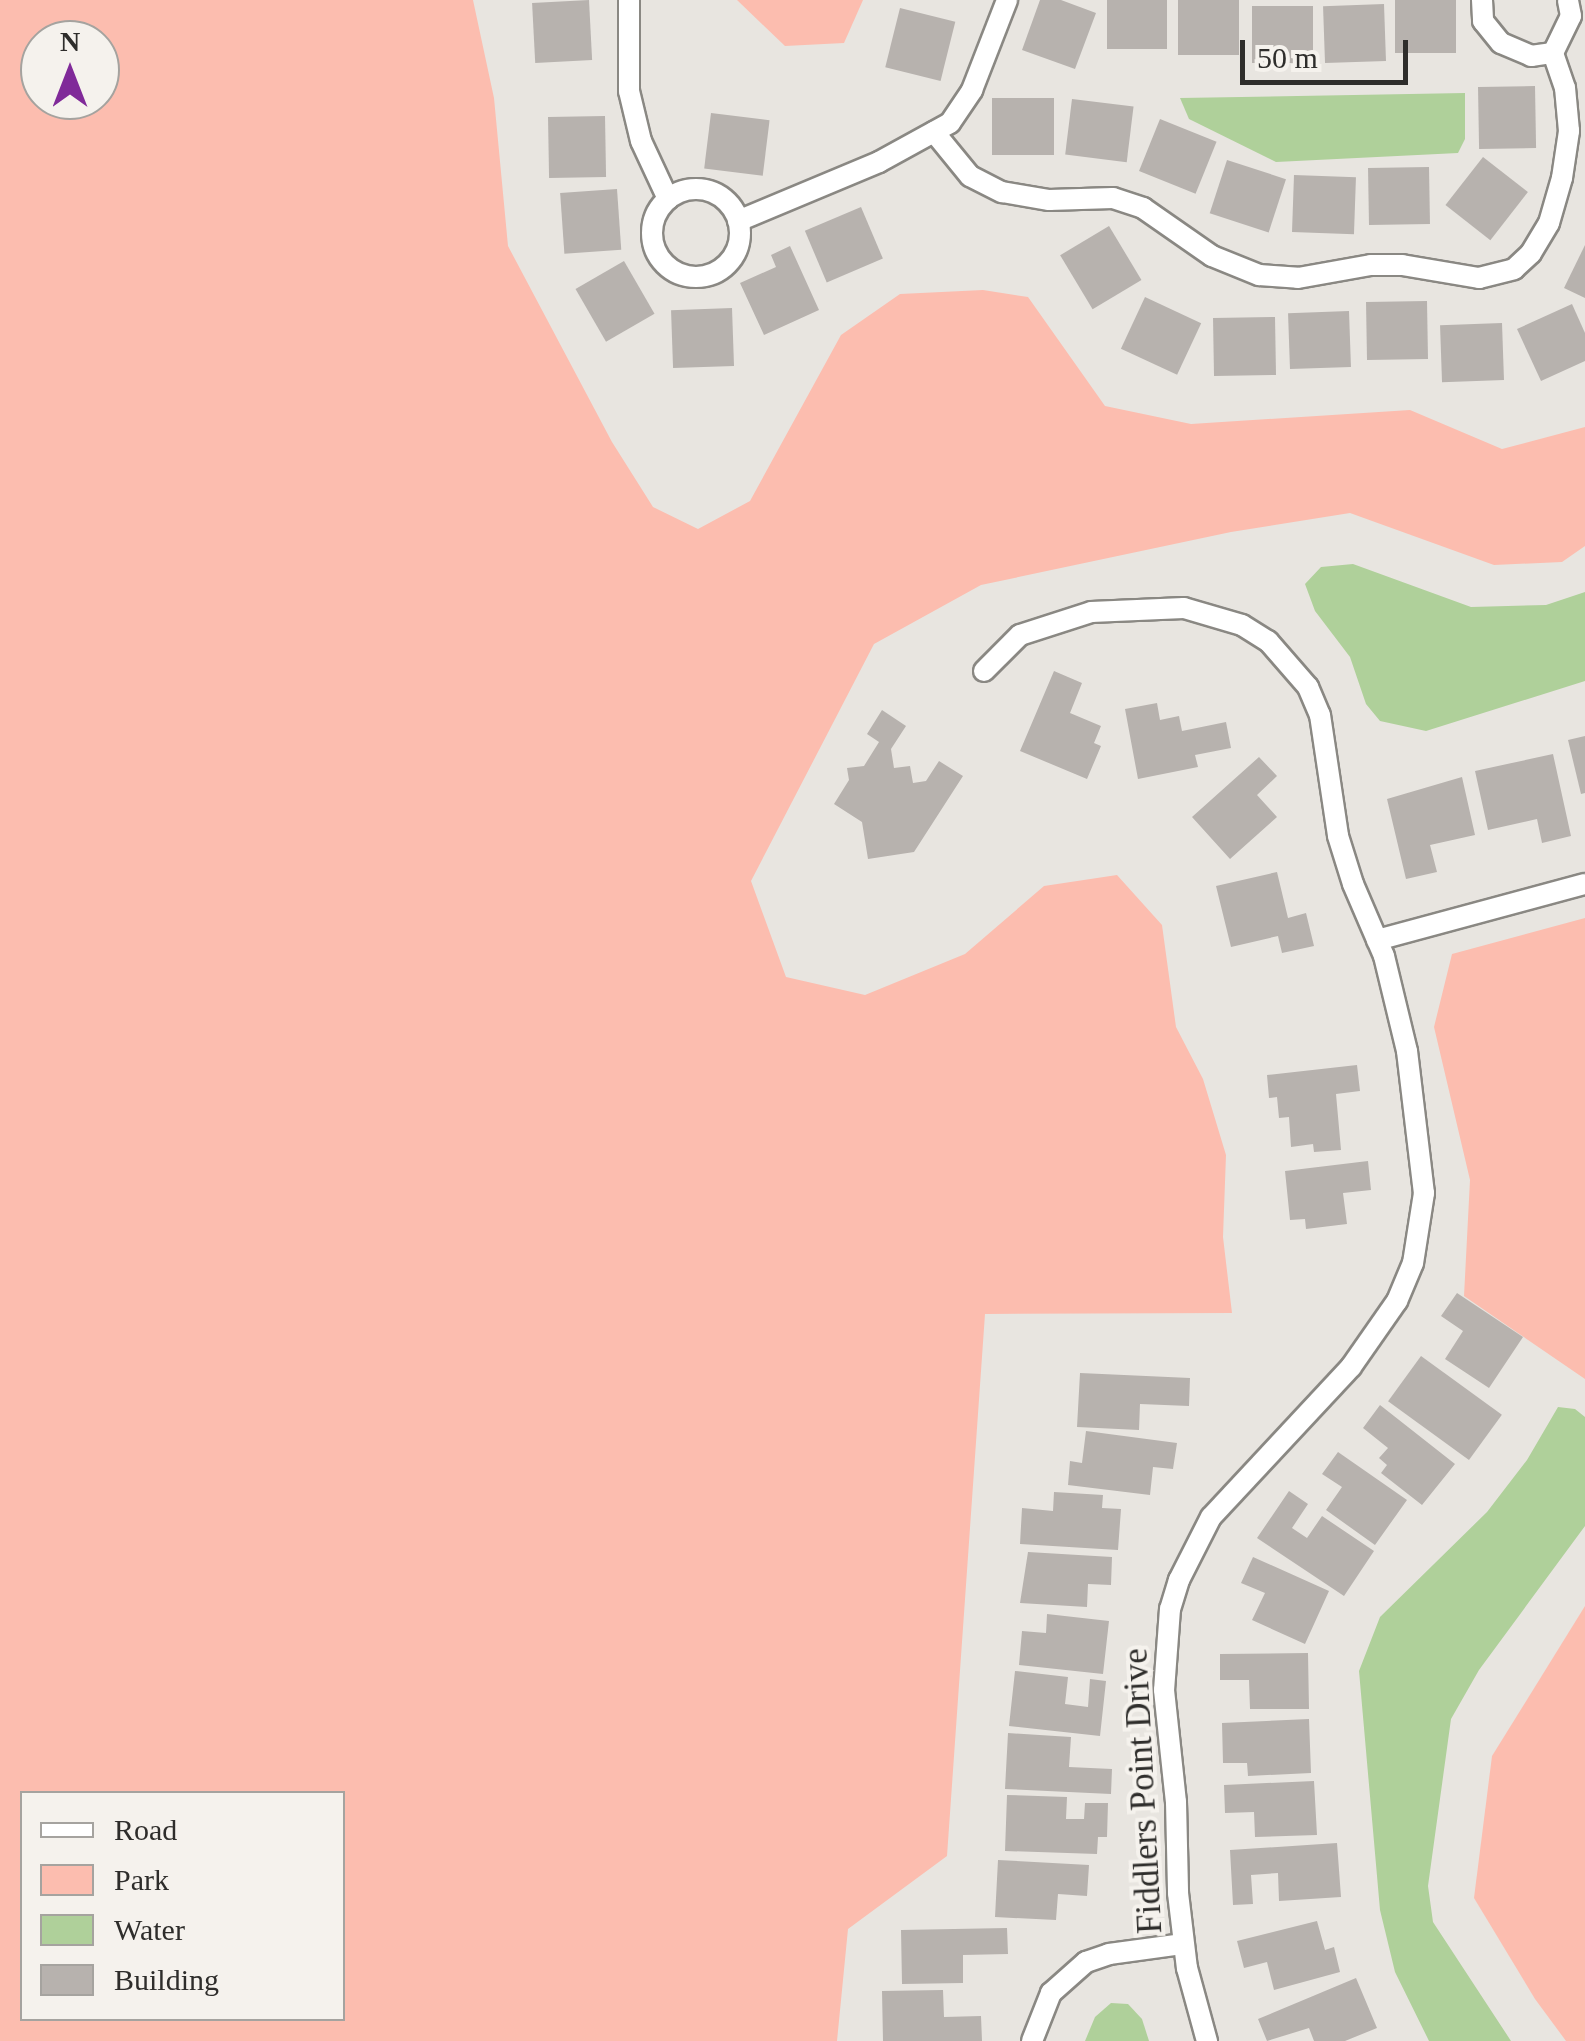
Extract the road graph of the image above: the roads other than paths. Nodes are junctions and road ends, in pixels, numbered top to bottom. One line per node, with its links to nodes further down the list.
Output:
1 (628, 0): 7 (street)
2 (1007, 0): 6 (street)
3 (1482, 0): 5 (street)
4 (1568, 0): 5 (street)
5 (1553, 53): 6 (street)
6 (934, 132): 8 (street)
7 (668, 199): 8 (street); 8 (street)
8 (738, 221)
9 (984, 672): 11 (street, Fiddlers Point Drive)
10 (1585, 884): 11 (street)
11 (1378, 940): 12 (street, Fiddlers Point Drive)
12 (1182, 1944): 13 (street); 14 (street, Fiddlers Point Drive)
13 (1032, 2041)
14 (1208, 2041)

